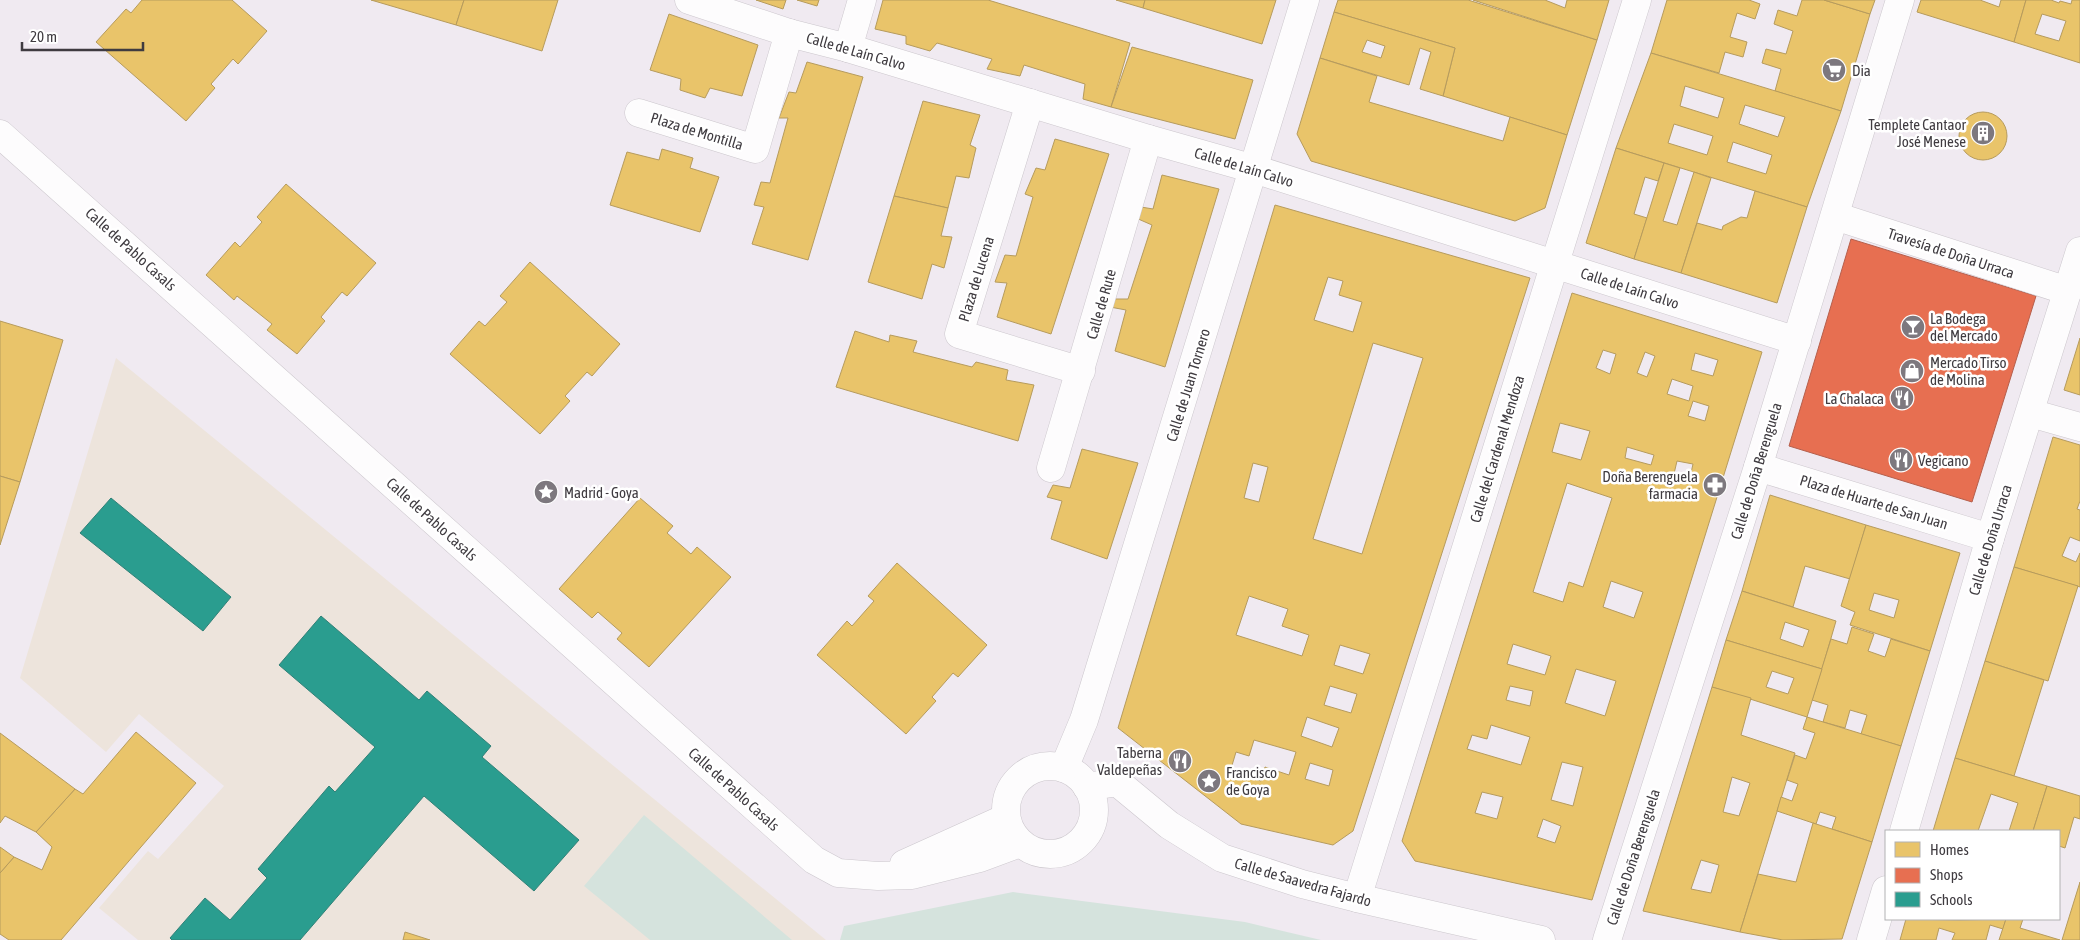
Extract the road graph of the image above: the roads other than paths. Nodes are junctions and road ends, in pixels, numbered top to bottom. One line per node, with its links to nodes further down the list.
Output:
1 (689, 0): 6 (street, Calle de Laín Calvo)
2 (862, 0): 7 (street)
3 (1305, 0): 12 (street, Calle de Juan Tornero)
4 (1637, 0): 15 (street, Calle del Cardenal Mendoza)
5 (1900, 0): 13 (street, Calle de Doña Berenguela)
6 (789, 33): 7 (street, Calle de Laín Calvo); 9 (street, Plaza de Montilla)
7 (848, 48): 8 (street, Calle de Laín Calvo)
8 (1030, 103): 11 (street, Calle de Laín Calvo); 18 (street, Plaza de Lucena)
9 (639, 113)
10 (0, 134): 29 (street, Calle de Pablo Casals)
11 (1148, 140): 12 (street, Calle de Laín Calvo); 18 (street, Calle de Rute)
12 (1254, 169): 15 (street, Calle de Laín Calvo); 24 (street, Calle de Juan Tornero)
13 (1835, 216): 16 (street, Travesía de Doña Urraca); 17 (street, Calle de Doña Berenguela)
14 (2080, 251): 16 (street, Calle de Doña Urraca)
15 (1554, 263): 17 (street, Calle de Laín Calvo); 31 (street, Calle del Cardenal Mendoza)
16 (2068, 291): 19 (street, Calle de Doña Urraca)
17 (1797, 341): 21 (street, Calle de Doña Berenguela)
18 (1081, 371): 22 (street, Calle de Rute)
19 (2030, 413): 20 (street); 23 (street, Calle de Doña Urraca)
20 (2080, 428)
21 (1758, 467): 23 (street, Plaza de Huarte de San Juan); 33 (street, Calle de Doña Berenguela)
22 (1052, 468)
23 (1990, 538): 27 (street, Calle de Doña Urraca)
24 (1064, 768): 25 (street); 26 (street)
25 (1087, 787): 28 (street); 31 (street, Calle de Saavedra Fajardo)
26 (1006, 818): 28 (street); 29 (street, Calle de Pablo Casals)
27 (1904, 830)
28 (1020, 843): 29 (street, Calle de Pablo Casals)
29 (878, 876)
30 (1885, 894): 34 (street)
31 (1357, 898): 32 (street, Calle de Saavedra Fajardo)
32 (1541, 940)
33 (1607, 940)
34 (1872, 940)

